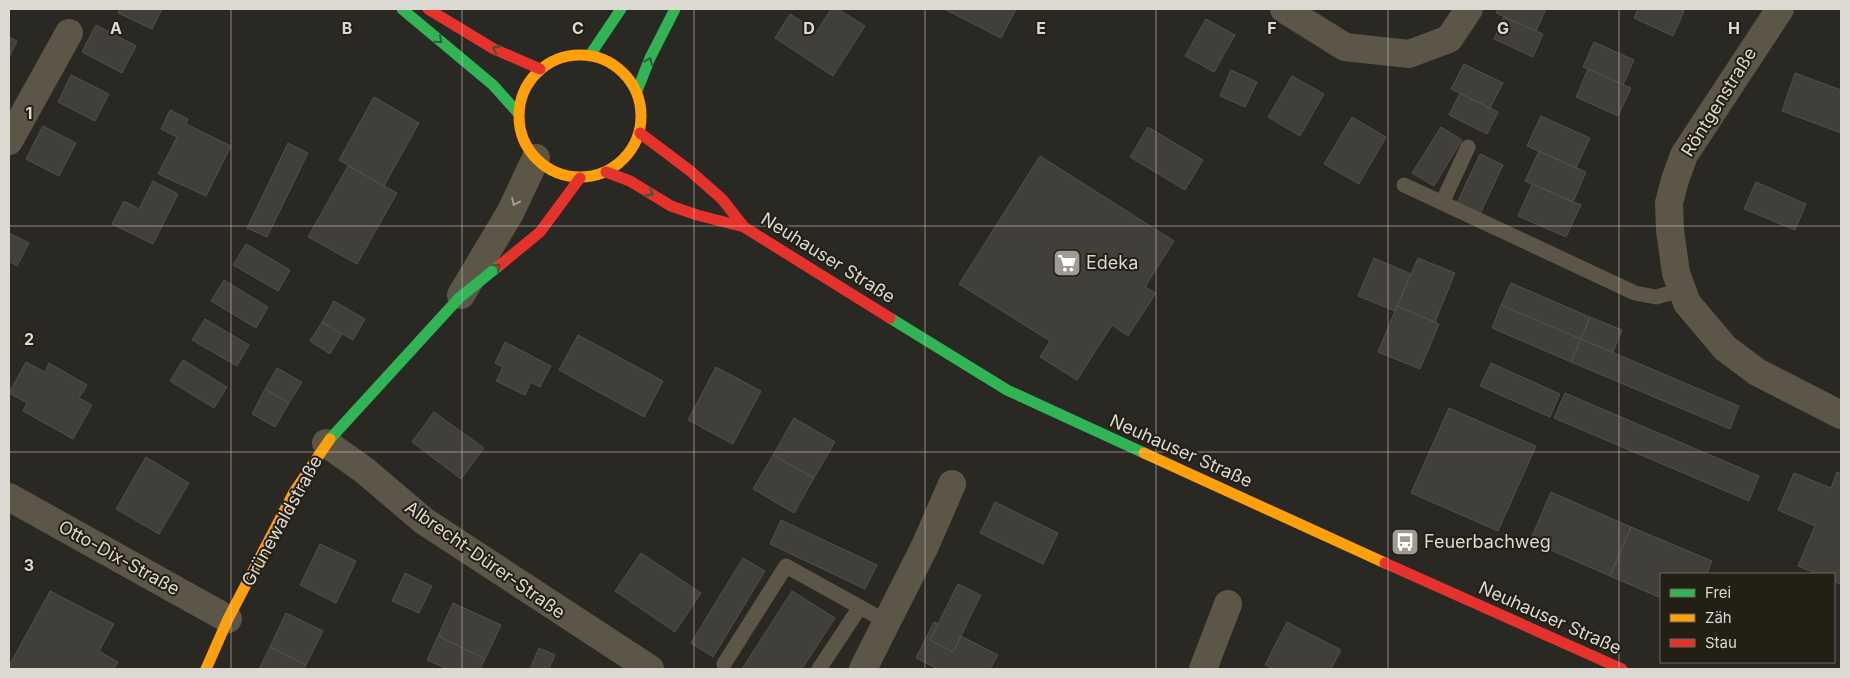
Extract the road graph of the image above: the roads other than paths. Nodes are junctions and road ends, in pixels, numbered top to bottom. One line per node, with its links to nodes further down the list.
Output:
1 (402, 9): 12 (street, one-way to 12)
2 (428, 9): 10 (street, one-way to 2)
3 (621, 9): 9 (street)
4 (675, 9): 11 (street, one-way to 4)
5 (1284, 9): 6 (street)
6 (1468, 9)
7 (1780, 9): 22 (street, Röntgenstraße)
8 (69, 33): 14 (street)
9 (590, 55): 10 (street); 11 (street)
10 (540, 69): 12 (street)
11 (637, 90): 13 (street)
12 (518, 114): 16 (street)
13 (640, 134): 17 (street); 21 (street, Neuhauser Straße)
14 (9, 142)
15 (1468, 148): 20 (lane)
16 (536, 158): 18 (street); 23 (street, Grünewaldstraße, one-way to 23)
17 (606, 172): 18 (street); 21 (street, Neuhauser Straße, one-way to 21)
18 (580, 178): 23 (street, Grünewaldstraße, one-way to 18)
19 (1404, 185): 20 (lane)
20 (1442, 203): 22 (lane)
21 (744, 227): 38 (street, Neuhauser Straße)
22 (1682, 290): 24 (street, Röntgenstraße)
23 (459, 298): 25 (street, Grünewaldstraße)
24 (1841, 415)
25 (326, 443): 30 (street, Grünewaldstraße); 34 (street, Albrecht-Dürer-Straße)
26 (952, 484): 31 (street)
27 (9, 497): 30 (street, Otto-Dix-Straße)
28 (1228, 604): 37 (street)
29 (860, 607): 31 (lane); 32 (lane); 35 (lane)
30 (228, 620): 33 (street, Grünewaldstraße)
31 (887, 622): 36 (street)
32 (724, 664)
33 (206, 669)
34 (650, 669)
35 (819, 669)
36 (863, 669)
37 (1203, 669)
38 (1622, 669)

